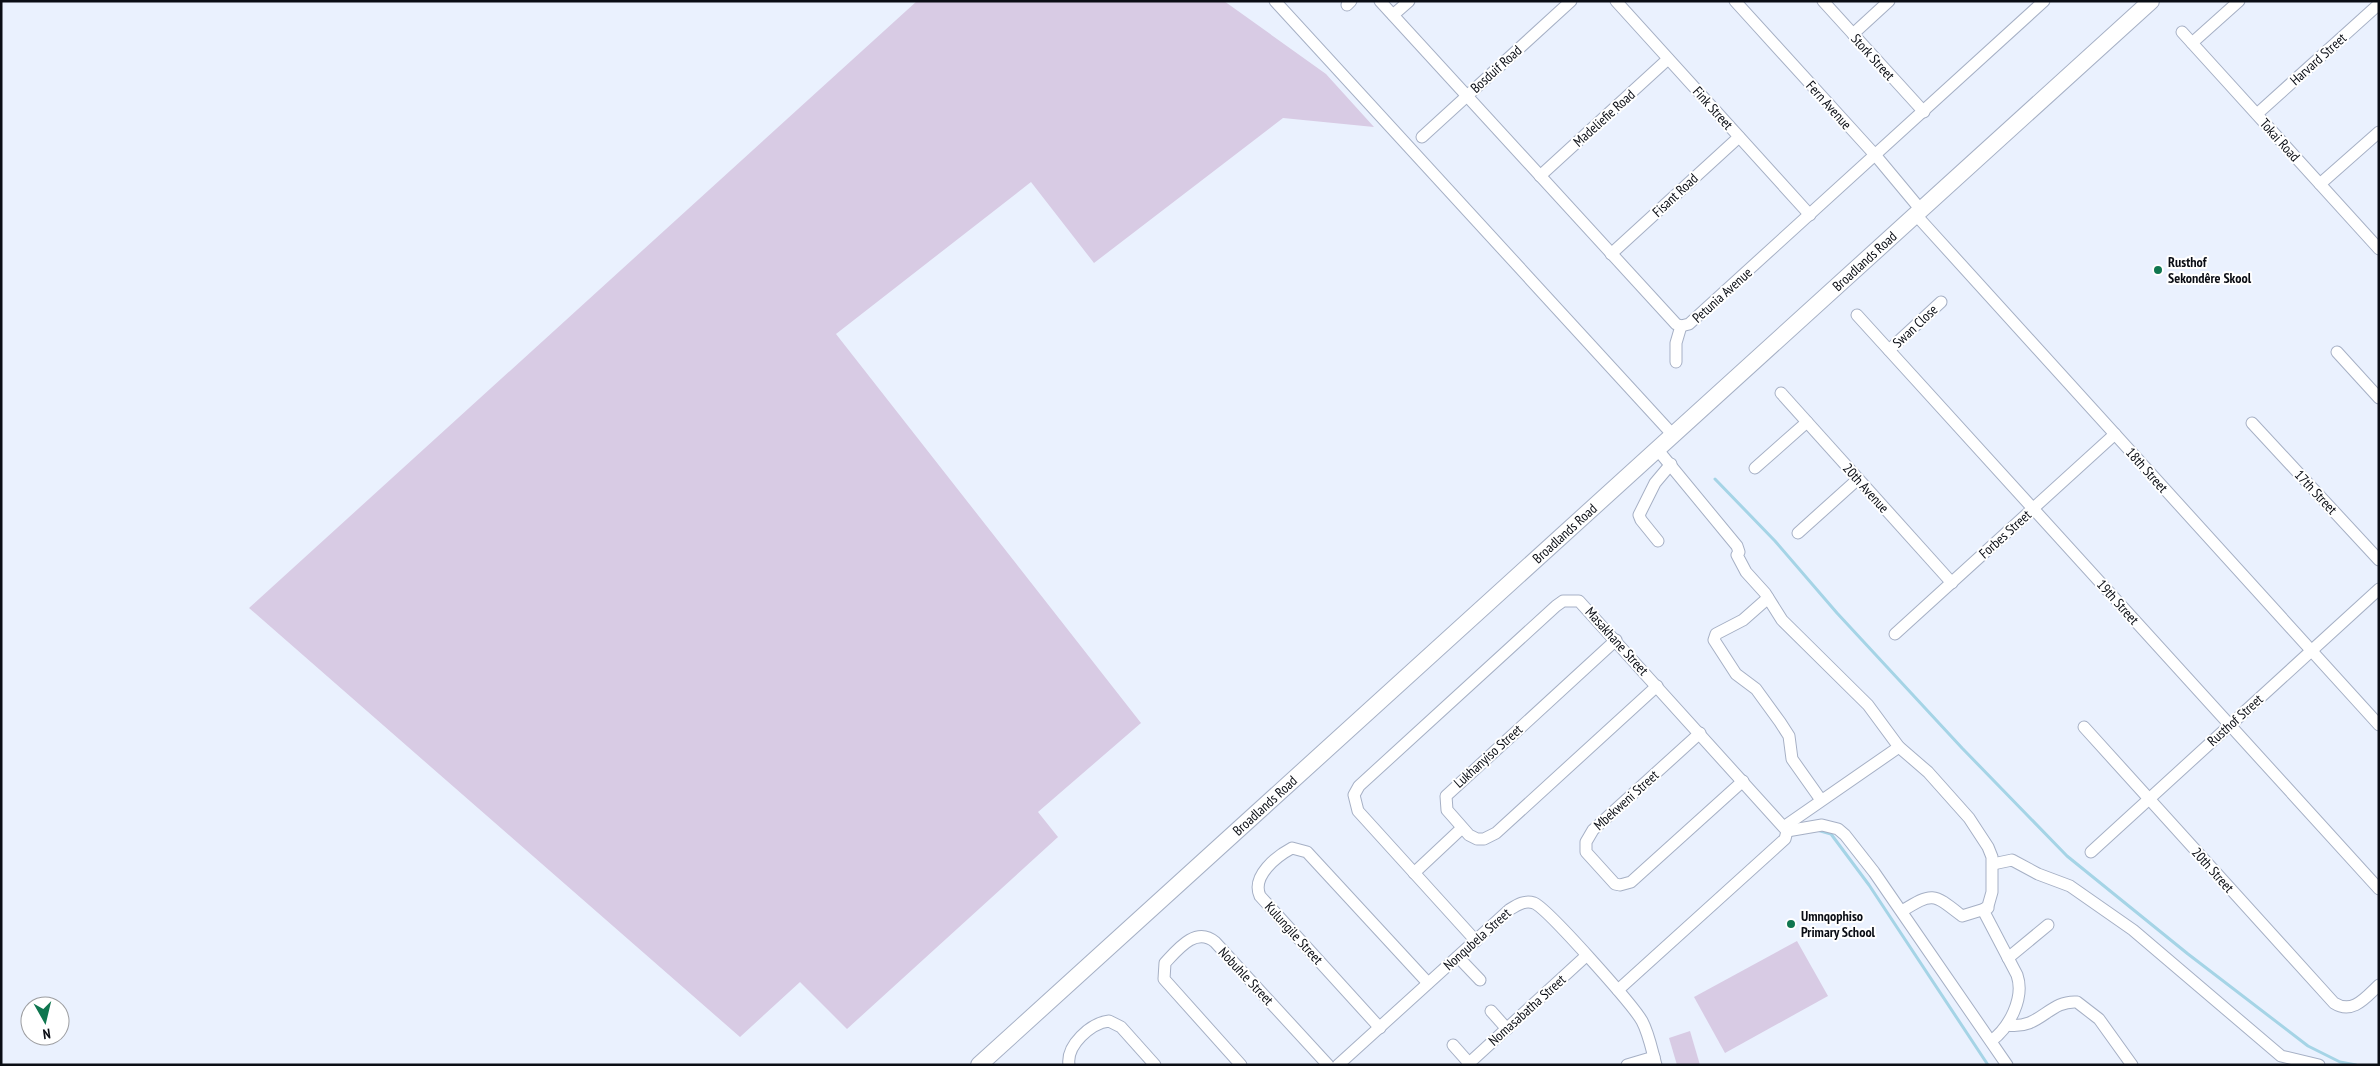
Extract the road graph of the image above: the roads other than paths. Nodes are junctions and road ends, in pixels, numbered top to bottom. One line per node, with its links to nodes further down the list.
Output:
1 (1275, 1): 42 (street)
2 (1380, 1): 13 (street, Petunia Avenue)
3 (1409, 1): 13 (street)
4 (1571, 1): 18 (street, Bosduif Road)
5 (1616, 1): 17 (street, Fink Street)
6 (1735, 1): 24 (street, Fern Avenue)
7 (1823, 1): 15 (street, Stork Street)
8 (1889, 1): 15 (street)
9 (2044, 1): 19 (street, Petunia Avenue)
10 (2151, 1): 27 (main road, Broadlands Road)
11 (2239, 1): 16 (street)
12 (2379, 4): 20 (street, Harvard Street)
13 (1393, 16): 18 (street, Petunia Avenue)
14 (2182, 32): 16 (street, Tokai Road)
15 (1853, 34): 19 (street, Stork Street)
16 (2192, 43): 20 (street, Tokai Road)
17 (1668, 59): 23 (street, Fink Street); 25 (street, Madeliefie Road)
18 (1467, 96): 22 (street, Bosduif Road); 25 (street, Petunia Avenue)
19 (1924, 112): 24 (street, Petunia Avenue)
20 (2257, 114): 26 (street, Tokai Road)
21 (2379, 132): 26 (street)
22 (1422, 137)
23 (1739, 137): 28 (street, Fink Street); 30 (street, Fisant Road)
24 (1876, 156): 27 (street, Fern Avenue); 28 (street, Petunia Avenue)
25 (1540, 176): 30 (street, Petunia Avenue)
26 (2320, 184): 29 (street, Tokai Road)
27 (1918, 212): 41 (street, 18th Street); 42 (main road, Broadlands Road)
28 (1810, 216): 33 (street, Petunia Avenue)
29 (2379, 249)
30 (1611, 254): 33 (street, Petunia Avenue)
31 (1941, 302): 34 (street, Swan Close)
32 (1857, 315): 34 (street, 19th Street)
33 (1681, 326): 36 (street)
34 (1889, 350): 47 (street, 19th Street)
35 (2337, 352): 38 (street)
36 (1676, 362)
37 (1781, 393): 39 (street, 20th Avenue)
38 (2379, 398)
39 (1807, 422): 45 (street); 46 (street, 20th Avenue)
40 (2252, 423): 50 (street, 17th Street)
41 (2115, 434): 47 (street, Forbes Street); 56 (street, 18th Street)
42 (1673, 435): 43 (main road, Broadlands Road)
43 (1657, 450): 44 (street); 92 (main road, Broadlands Road)
44 (1670, 464): 49 (street); 53 (street)
45 (1755, 468)
46 (1858, 479): 48 (street); 51 (street, 20th Avenue)
47 (2033, 509): 51 (street, Forbes Street); 58 (street, 19th Street)
48 (1798, 533)
49 (1658, 541)
50 (2379, 560)
51 (1952, 583): 54 (street, Forbes Street)
52 (2379, 589): 56 (street, Rusthof Street)
53 (1768, 598): 62 (street); 65 (street)
54 (1896, 634)
55 (1616, 640): 57 (street, Masakhane Street); 66 (street, Lukhanyiso Street); 70 (street, Masakhane Street)
56 (2312, 651): 58 (street, Rusthof Street); 59 (street, 18th Street)
57 (1657, 686): 61 (street, Masakhane Street); 66 (street, Lukhanyiso Street)
58 (2230, 725): 64 (street, Rusthof Street); 71 (street, 19th Street)
59 (2379, 725)
60 (2084, 727): 64 (street, 20th Street)
61 (1700, 733): 63 (street, Masakhane Street); 63 (street, Mbekweni Street)
62 (1899, 747): 65 (street); 69 (street)
63 (1743, 781): 67 (street, Masakhane Street)
64 (2149, 799): 68 (street, Rusthof Street); 81 (street, 20th Street)
65 (1821, 800): 67 (street)
66 (1462, 828): 70 (street)
67 (1786, 829): 73 (street); 82 (street)
68 (2091, 852)
69 (1993, 864): 72 (street); 90 (street)
70 (1414, 872): 75 (street, Masakhane Street)
71 (2379, 889)
72 (1986, 908): 73 (street); 78 (street)
73 (1902, 911): 87 (street)
74 (2048, 925): 78 (street)
75 (1476, 941): 76 (street, Nonqubela Street); 77 (street, Nonqubela Street)
76 (1458, 956): 79 (street); 80 (street, Nonqubela Street)
77 (1586, 956): 82 (street, Nonqubela Street); 86 (street, Nomasabatha Street)
78 (2008, 958): 84 (street)
79 (1480, 980)
80 (1428, 983): 85 (street, Nonqubela Street); 85 (street, Kulungile Street)
81 (2379, 985)
82 (1618, 990): 89 (street, Nonqubela Street)
83 (1491, 1011): 86 (street)
84 (2007, 1025): 87 (street); 100 (street)
85 (1380, 1028): 97 (street, Nonqubela Street)
86 (1507, 1029): 91 (street, Nomasabatha Street)
87 (1991, 1041): 99 (street)
88 (1453, 1045): 91 (street)
89 (1655, 1061): 98 (street)
90 (2290, 1062): 101 (street)
91 (1468, 1064)
92 (979, 1065)
93 (1069, 1065): 94 (street)
94 (1155, 1065)
95 (1240, 1065): 96 (street, Nobuhle Street)
96 (1328, 1065)
97 (1338, 1065)
98 (1627, 1065)
99 (2007, 1065)
100 (2132, 1065)
101 (2318, 1065)

